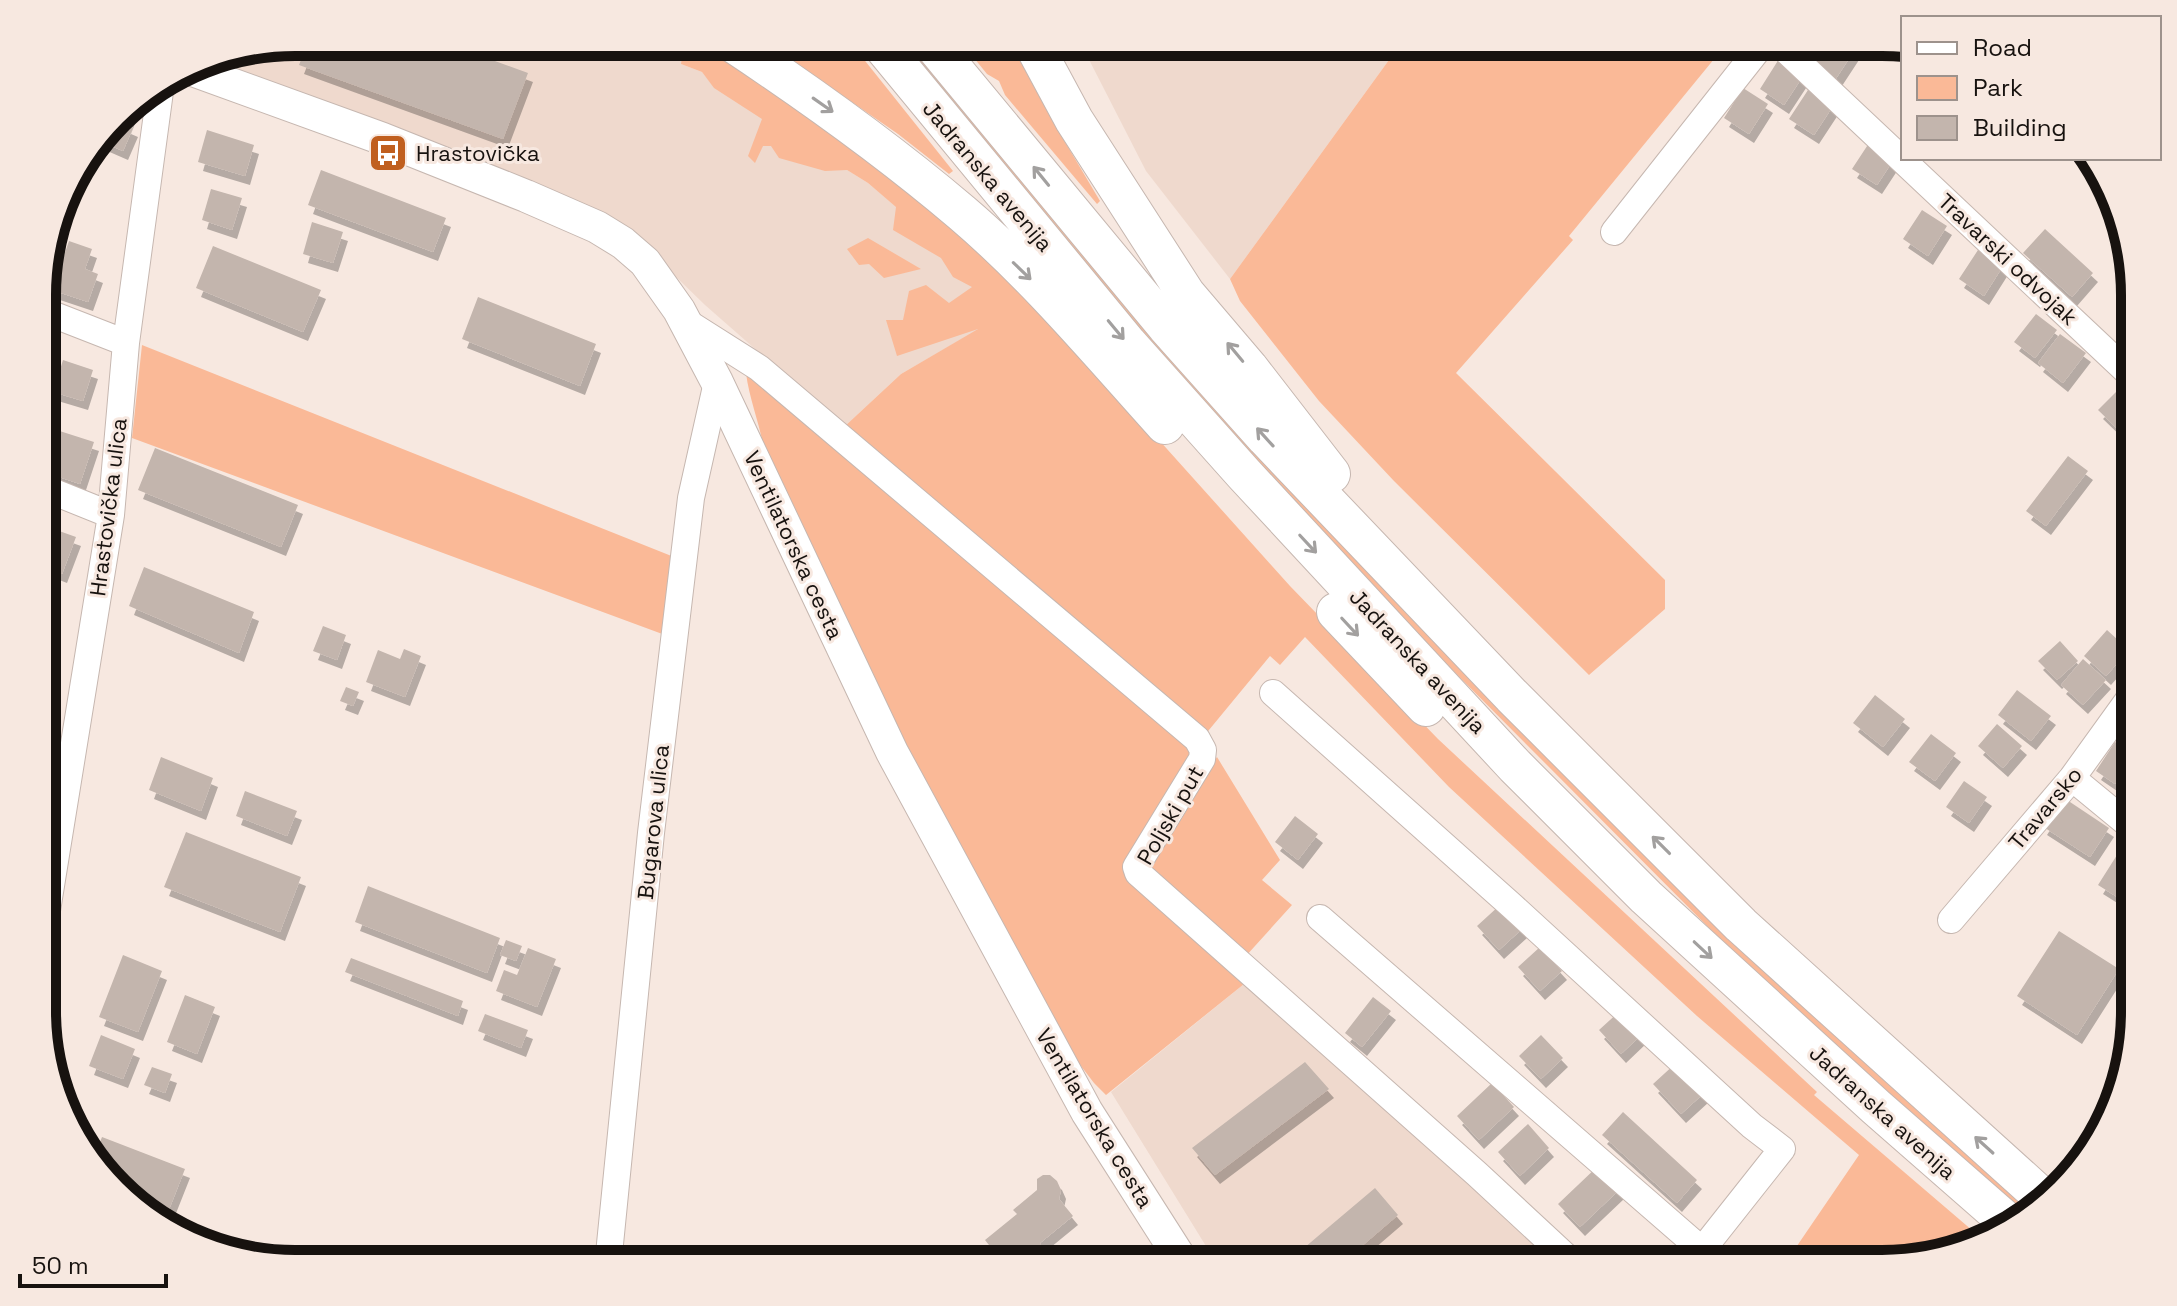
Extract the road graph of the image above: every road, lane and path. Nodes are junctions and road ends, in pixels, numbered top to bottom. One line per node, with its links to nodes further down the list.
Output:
1 (751, 56): 25 (highway, one-way to 25)
2 (891, 56): 25 (highway, Jadranska avenija, one-way to 25)
3 (942, 56): 20 (highway, Jadranska avenija, one-way to 3)
4 (1040, 56): 20 (highway, one-way to 4)
5 (1753, 56): 11 (street)
6 (1792, 56): 9 (street, Travarski odvojak)
7 (205, 74): 13 (main road, Ventilatorska cesta)
8 (159, 98): 14 (street, Hrastovička ulica)
9 (1901, 159)
10 (1902, 160): 15 (street, Travarski odvojak)
11 (1614, 232)
12 (56, 316): 14 (street)
13 (685, 321): 16 (main road, Ventilatorska cesta); 31 (street, Poljski put)
14 (126, 343): 18 (street, Hrastovička ulica)
15 (2120, 365)
16 (717, 382): 30 (main road, Ventilatorska cesta); 34 (street, Bugarova ulica)
17 (56, 493): 18 (street)
18 (111, 515): 24 (street, Hrastovička ulica)
19 (1273, 693): 33 (street)
20 (1512, 696): 28 (highway, Jadranska avenija, one-way to 20)
21 (2120, 711): 22 (street, Travarsko)
22 (2072, 778): 23 (street); 27 (street, Travarsko)
23 (2120, 817)
24 (56, 855)
25 (1646, 897): 29 (highway, Jadranska avenija, one-way to 29)
26 (1320, 918): 32 (street)
27 (1951, 920)
28 (2037, 1193)
29 (2002, 1217)
30 (1175, 1249)
31 (1558, 1249)
32 (1688, 1249)
33 (1703, 1249)
34 (609, 1250)

